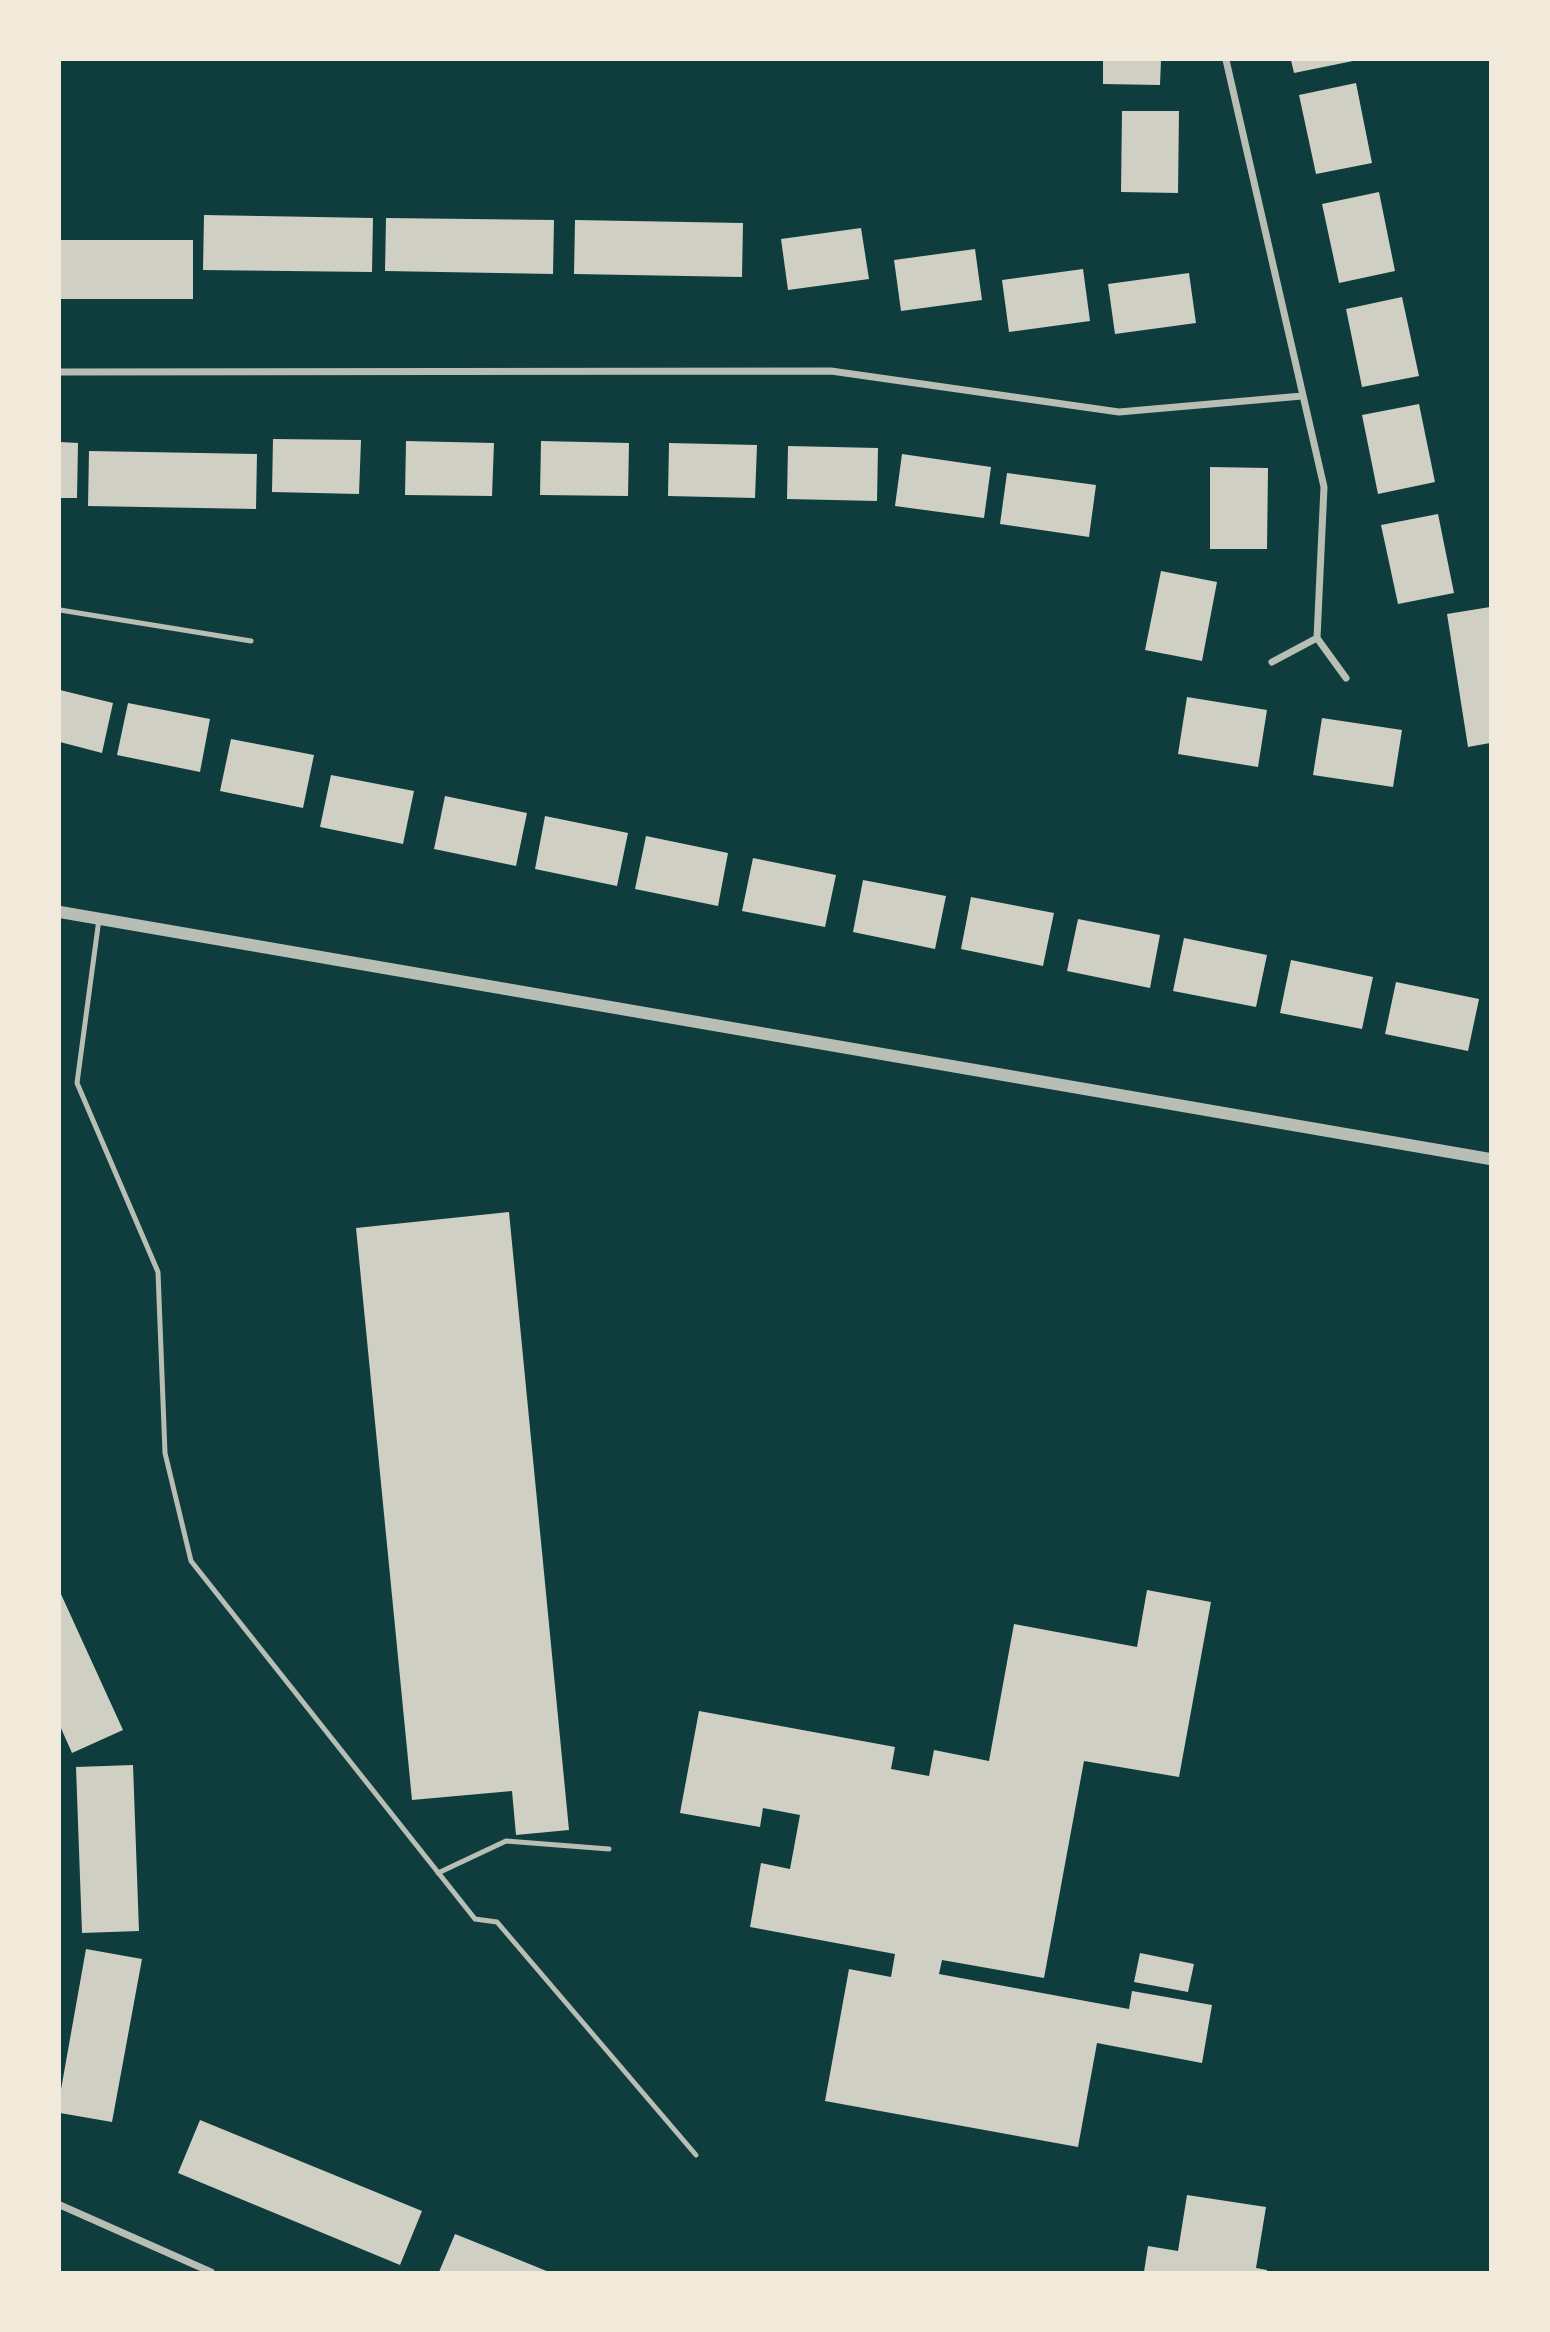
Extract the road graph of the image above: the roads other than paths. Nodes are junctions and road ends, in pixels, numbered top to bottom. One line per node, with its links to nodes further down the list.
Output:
1 (1226, 60): 3 (street)
2 (60, 372): 3 (street)
3 (1302, 396): 5 (street)
4 (60, 610): 6 (lane)
5 (1317, 638): 7 (street); 8 (street)
6 (251, 641)
7 (1272, 662)
8 (1346, 678)
9 (60, 912): 10 (street)
10 (99, 919): 11 (street); 13 (lane)
11 (1490, 1159)
12 (609, 1849): 13 (lane)
13 (438, 1873): 14 (lane)
14 (696, 2155)
15 (60, 2204): 16 (street)
16 (211, 2273)

